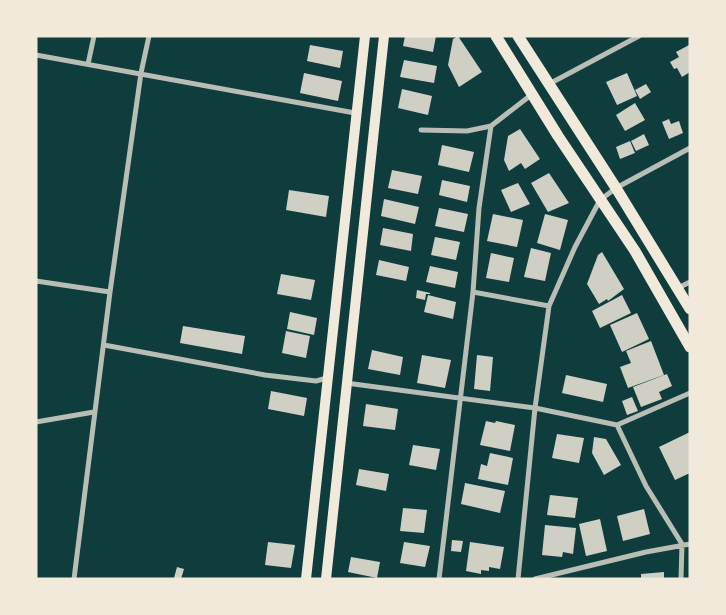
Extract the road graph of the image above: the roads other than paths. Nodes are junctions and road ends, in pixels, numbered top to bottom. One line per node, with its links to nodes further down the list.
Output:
1 (94, 36): 9 (street)
2 (149, 36): 10 (street)
3 (365, 36): 13 (main road)
4 (384, 36): 29 (main road)
5 (496, 36): 12 (main road)
6 (518, 36): 11 (main road)
7 (639, 36): 11 (street)
8 (36, 55): 9 (street)
9 (88, 64): 10 (street)
10 (141, 73): 13 (street); 22 (street)
11 (549, 84): 17 (main road)
12 (533, 94): 14 (street); 18 (main road)
13 (356, 113): 28 (main road)
14 (491, 126): 15 (street); 23 (street)
15 (421, 130)
16 (690, 148): 17 (street)
17 (616, 188): 18 (street); 21 (main road)
18 (600, 200): 24 (street); 27 (main road)
19 (36, 281): 22 (street)
20 (690, 282): 21 (street)
21 (678, 288): 25 (main road)
22 (110, 292): 26 (street)
23 (473, 292): 24 (street); 31 (street)
24 (549, 306): 32 (street)
25 (690, 309)
26 (104, 345): 28 (street); 33 (street)
27 (690, 347)
28 (327, 378): 39 (main road)
29 (346, 383): 31 (street); 40 (main road)
30 (690, 393): 35 (street)
31 (459, 398): 32 (street); 41 (street)
32 (535, 408): 35 (street); 42 (street)
33 (94, 412): 34 (street); 38 (street)
34 (36, 422)
35 (617, 425): 36 (street)
36 (682, 544): 37 (street); 43 (street); 44 (street)
37 (690, 544)
38 (74, 579)
39 (306, 579)
40 (326, 579)
41 (439, 579)
42 (518, 579)
43 (536, 579)
44 (681, 579)

